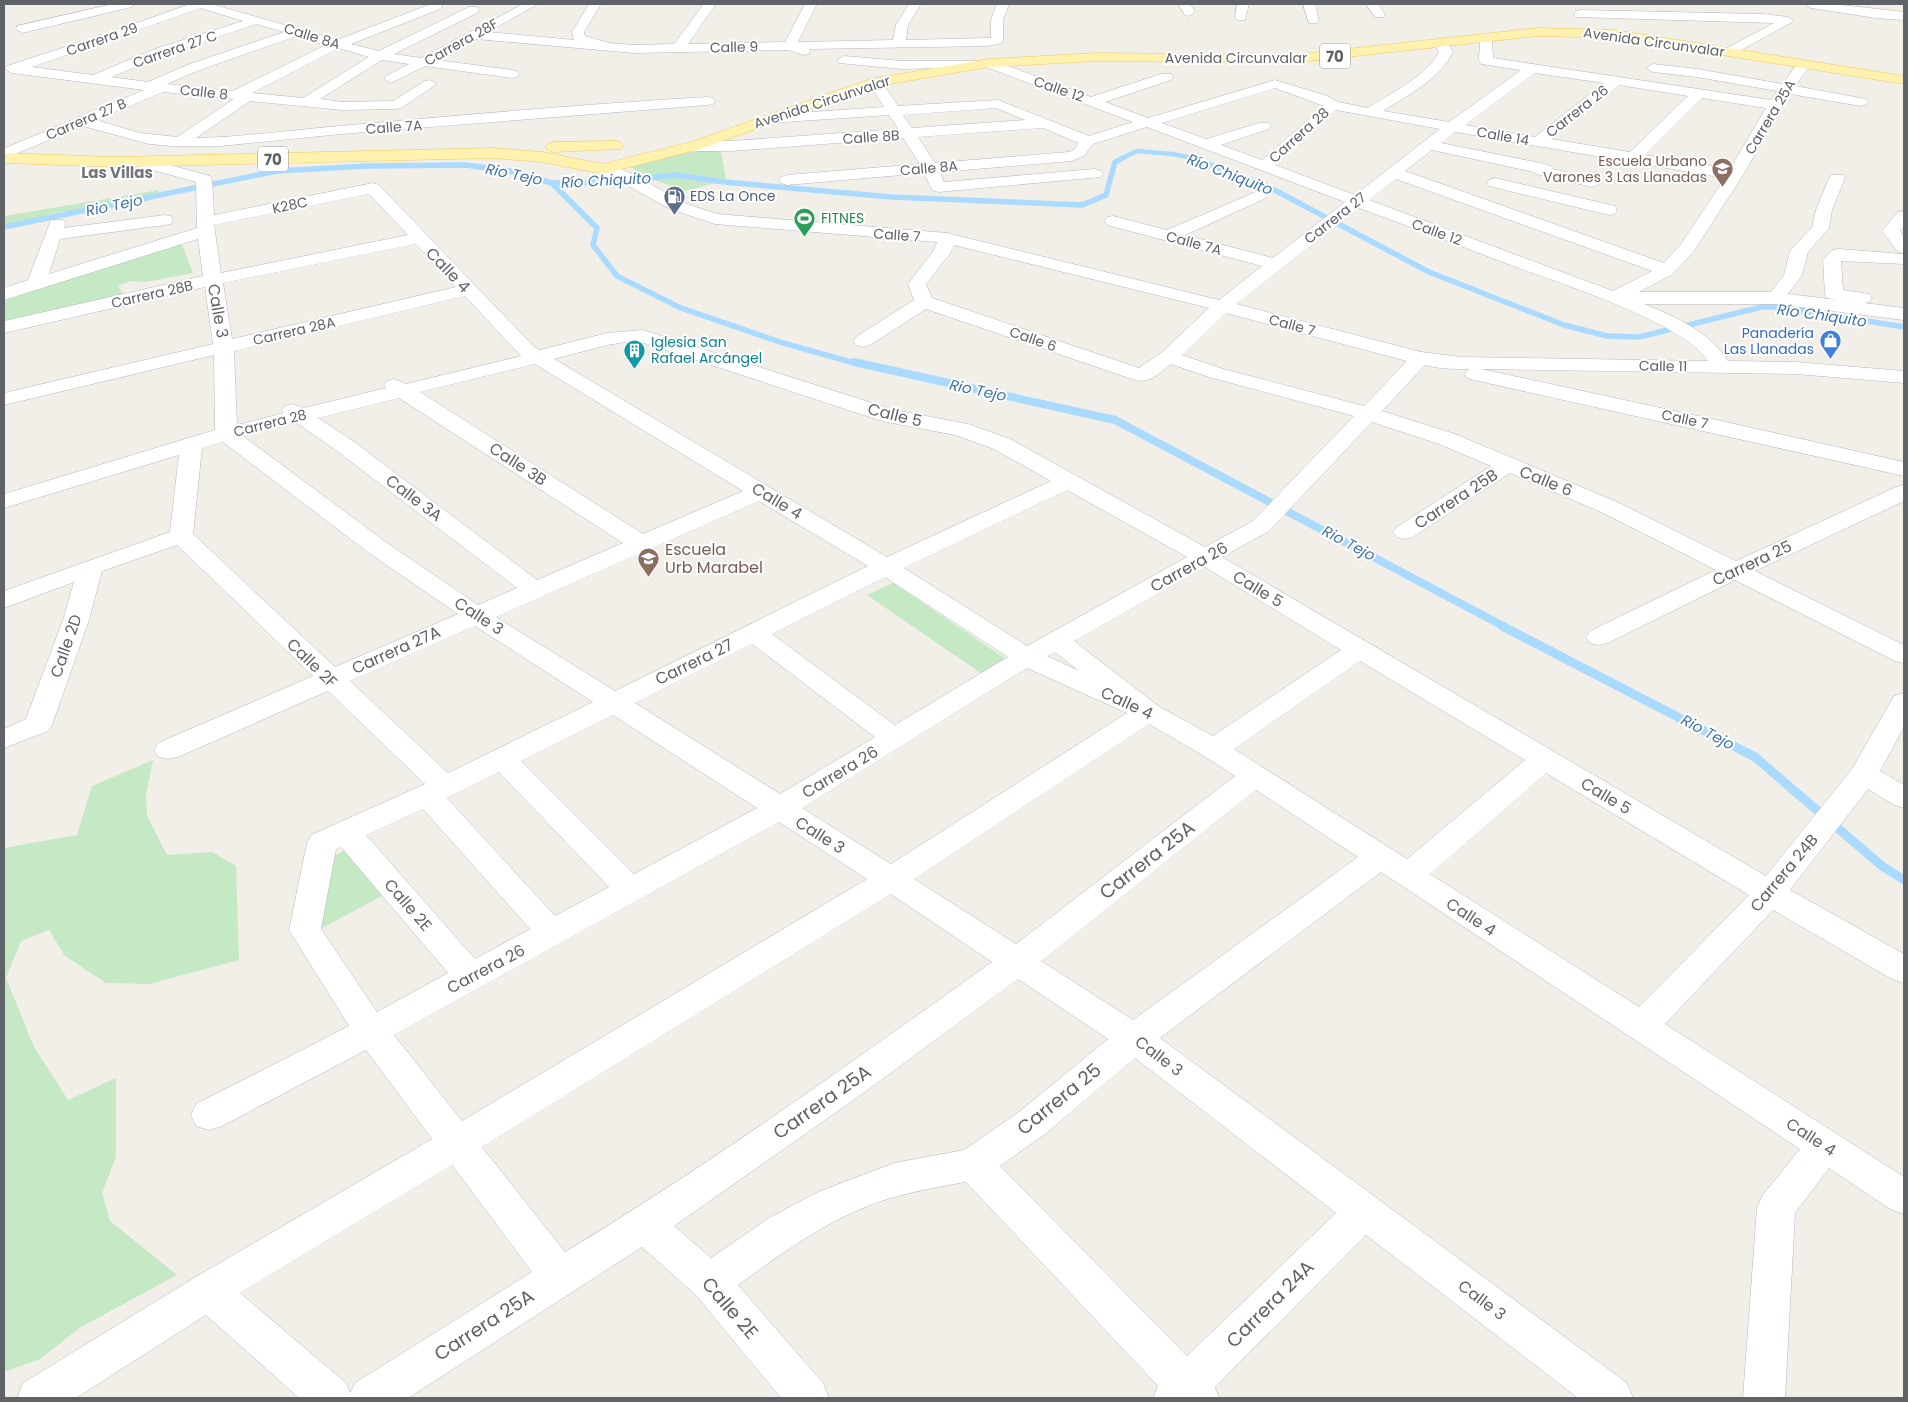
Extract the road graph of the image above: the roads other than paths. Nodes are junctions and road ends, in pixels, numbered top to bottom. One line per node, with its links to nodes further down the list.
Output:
1 (99, 4): 14 (street)
2 (128, 4): 14 (street)
3 (200, 4): 21 (street, Calle 8A); 30 (street, Carrera 29)
4 (532, 4): 16 (street, Carrera 28F)
5 (595, 4): 35 (street)
6 (710, 4): 34 (street)
7 (811, 4): 33 (street)
8 (915, 4): 29 (street)
9 (1003, 4): 29 (street, Calle 9)
10 (1243, 4): 19 (street)
11 (1309, 4): 22 (street)
12 (1811, 4): 18 (street)
13 (432, 5): 15 (street); 31 (street)
14 (113, 7): 30 (street)
15 (473, 10): 16 (street); 38 (street)
16 (513, 13): 26 (street, Carrera 28F)
17 (1580, 14): 20 (street)
18 (1904, 16)
19 (1241, 17)
20 (1659, 17): 28 (street); 36 (street)
21 (257, 20): 25 (street, Calle 8A); 48 (street, Carrera 27 C)
22 (1314, 20)
23 (1870, 24): 24 (street)
24 (1890, 28)
25 (297, 32): 31 (street, Calle 8A); 52 (street, Carrera 27 B)
26 (475, 35): 35 (street, Calle 9); 40 (street, Carrera 28F)
27 (1486, 38): 28 (main road, Avenida Circunvalar / 70); 32 (main road, Avenida Circunvalar / 70); 44 (street)
28 (1645, 38): 36 (main road, Avenida Circunvalar / 70)
29 (898, 43): 33 (street, Calle 9)
30 (87, 44): 45 (street, Carrera 29)
31 (338, 44): 38 (street, Calle 8A); 55 (street)
32 (1441, 44): 41 (main road, Avenida Circunvalar / 70); 64 (street)
33 (789, 46): 34 (street, Calle 9); 39 (street)
34 (678, 48): 35 (street, Calle 9)
35 (634, 49)
36 (1730, 52): 42 (main road, Avenida Circunvalar / 70)
37 (967, 55): 39 (street)
38 (380, 56): 40 (street, Calle 8A); 62 (street)
39 (832, 58): 41 (street)
40 (425, 62): 46 (street, Calle 8A); 59 (street, Carrera 28F)
41 (985, 63): 51 (main road, Avenida Circunvalar / 70); 57 (street, Calle 12)
42 (1804, 64): 50 (main road, Avenida Circunvalar / 70); 53 (street, Carrera 25A)
43 (1640, 67): 53 (street)
44 (1533, 68): 49 (street); 72 (street, Carrera 27)
45 (8, 71): 48 (street, Calle 8)
46 (512, 74)
47 (1166, 77): 57 (street)
48 (94, 79): 52 (street, Calle 8)
49 (1617, 80): 54 (street); 81 (street, Carrera 26)
50 (1904, 80)
51 (875, 82): 63 (street); 66 (main road, Avenida Circunvalar / 70)
52 (156, 87): 55 (street, Calle 8); 67 (street, Carrera 27 B)
53 (1786, 88): 58 (street); 61 (street, Carrera 25A)
54 (1699, 93): 61 (street); 91 (street)
55 (242, 96): 62 (street, Calle 8); 80 (street)
56 (708, 101): 74 (street, Calle 7A)
57 (1092, 101): 68 (street, Calle 12)
58 (1861, 102)
59 (396, 105): 62 (street, Calle 8)
60 (1333, 105): 64 (street, Calle 14); 68 (street, Calle 14); 95 (street, Carrera 28)
61 (1775, 105): 101 (street, Carrera 25A)
62 (302, 106)
63 (895, 111): 65 (street); 70 (street); 73 (street)
64 (1370, 112): 72 (street, Calle 14)
65 (817, 116): 66 (street); 78 (street)
66 (770, 120): 75 (main road, Avenida Circunvalar / 70)
67 (83, 121): 80 (street, Calle 7A); 88 (street, Carrera 27 B)
68 (1148, 122): 79 (street); 82 (street, Calle 12)
69 (280, 123): 77 (street)
70 (1047, 123): 73 (street, Calle 8B); 79 (street)
71 (1264, 126): 82 (street)
72 (1452, 128): 81 (street, Calle 14); 83 (street, Carrera 27)
73 (910, 134): 78 (street, Calle 8B); 96 (street)
74 (304, 135): 76 (street); 77 (street, Calle 7A)
75 (724, 135): 84 (main road, Avenida Circunvalar / 70); 85 (main road, Avenida Circunvalar / 70)
76 (434, 137)
77 (259, 138): 80 (street, Calle 7A)
78 (830, 140): 85 (street, Calle 8B)
79 (1088, 141): 96 (street, Calle 8A)
80 (180, 142)
81 (1538, 142): 87 (street, Calle 14)
82 (1207, 144): 95 (street, Calle 12)
83 (1430, 145): 94 (street); 99 (street, Carrera 27)
84 (616, 146): 86 (main road); 89 (main road, Avenida Circunvalar / 70)
85 (695, 146): 98 (main road, Avenida Circunvalar / 70)
86 (524, 148): 89 (main road, 70); 90 (main road, 70)
87 (1572, 148): 91 (street, Calle 14); 97 (street)
88 (6, 153): 90 (main road, 70); 93 (main road, 70)
89 (582, 155): 92 (main road, Avenida Circunvalar / 70); 98 (main road, 70)
90 (222, 157): 92 (main road, 70); 93 (main road, 70); 104 (street)
91 (1633, 158): 101 (street, Calle 14)
92 (567, 161): 98 (main road, 70)
93 (141, 162): 104 (street)
94 (1518, 164): 97 (street); 107 (street)
95 (1265, 166): 108 (street, Calle 12)
96 (930, 168): 100 (street); 103 (street, Calle 8A)
97 (1545, 169): 107 (street)
98 (611, 170): 117 (street, Calle 7)
99 (1396, 173): 108 (street, Carrera 27); 121 (street)
100 (1095, 174)
101 (1735, 175): 121 (street, Carrera 25A)
102 (1837, 178): 127 (street)
103 (787, 180)
104 (204, 185): 114 (street, Calle 3)
105 (373, 188): 114 (street, K28C); 116 (street, Calle 4)
106 (1258, 196): 113 (street)
107 (1566, 200): 109 (street)
108 (1356, 202): 120 (street, Carrera 27); 126 (street, Calle 12)
109 (1610, 210)
110 (1904, 216): 118 (street)
111 (165, 220): 123 (street)
112 (1112, 221): 115 (street, Calle 7A)
113 (1196, 224): 115 (street); 120 (street)
114 (206, 227): 122 (street, Calle 3); 123 (street, K28C)
115 (1168, 236): 120 (street, Calle 7A)
116 (418, 238): 122 (street, Carrera 28B); 124 (street, Calle 4)
117 (947, 238): 128 (street); 130 (street, Calle 7)
118 (1904, 248)
119 (1904, 259): 129 (street)
120 (1280, 261): 130 (street, Carrera 27)
121 (1667, 270): 126 (street, Carrera 25A)
122 (212, 280): 132 (street, Carrera 28B); 134 (street, Calle 3)
123 (37, 282): 125 (street, K28C)
124 (467, 290): 134 (street, Carrera 28A); 135 (street, Calle 4)
125 (4, 294)
126 (1615, 298): 127 (street, Calle 12); 138 (street)
127 (1776, 298): 131 (street, Calle 12)
128 (924, 302): 133 (street); 139 (street, Calle 6)
129 (1904, 304)
130 (1222, 306): 136 (street, Carrera 27); 137 (street, Calle 7)
131 (1904, 314)
132 (4, 327)
133 (863, 341)
134 (224, 348): 142 (street, Carrera 28A); 145 (street, Calle 3)
135 (533, 354): 141 (street, Carrera 28); 149 (street, Calle 5); 151 (street, Calle 4)
136 (1168, 357): 139 (street, Carrera 27); 144 (street, Calle 6)
137 (1421, 358): 138 (street, Calle 11); 144 (street, Carrera 26); 148 (street, Calle 7)
138 (1722, 367): 140 (street, Calle 11)
139 (1142, 376)
140 (1904, 377)
141 (398, 388): 143 (street, Carrera 28); 156 (street, Calle 3B)
142 (4, 399)
143 (296, 412): 145 (street, Carrera 28); 161 (street, Calle 3A)
144 (1370, 414): 147 (street, Calle 6); 157 (street, Carrera 26)
145 (226, 429): 146 (street, Carrera 28); 150 (street, Carrera 28); 163 (street, Calle 3)
146 (191, 444): 153 (street, Carrera 28); 155 (street)
147 (1507, 465): 154 (street, Carrera 25B); 160 (street, Calle 6)
148 (1904, 469)
149 (1068, 481): 157 (street, Calle 5); 159 (street, Carrera 27)
150 (4, 484)
151 (762, 491): 156 (street, Carrera 27A); 159 (street, Calle 4)
152 (1904, 492): 160 (street, Carrera 25)
153 (4, 501)
154 (1405, 532)
155 (181, 536): 158 (street); 170 (street, Calle 2F)
156 (642, 544): 161 (street, Carrera 27A)
157 (1206, 558): 166 (street, Carrera 26); 167 (street, Calle 5)
158 (92, 567): 162 (street); 175 (street, Calle 2D)
159 (886, 567): 164 (street, Carrera 27); 169 (street, Calle 4)
160 (1734, 571): 165 (street, Carrera 25); 168 (street, Calle 6)
161 (535, 590): 163 (street, Carrera 27A)
162 (4, 600)
163 (476, 615): 170 (street, Carrera 27A); 171 (street, Calle 3)
164 (753, 633): 171 (street, Carrera 27); 174 (street)
165 (1600, 637)
166 (1057, 640): 169 (street, Carrera 26); 173 (street)
167 (1359, 650): 176 (street); 179 (street, Calle 5)
168 (1904, 655)
169 (1026, 657): 173 (street, Calle 4); 174 (street, Carrera 26)
170 (330, 680): 177 (street, Carrera 27A); 182 (street, Calle 2F)
171 (614, 702): 178 (street, Carrera 27); 184 (street, Calle 3)
172 (1904, 702): 180 (street, Carrera 24B)
173 (1148, 712): 176 (street, Calle 4); 187 (street)
174 (895, 738): 184 (street, Carrera 26)
175 (4, 739)
176 (1214, 749): 181 (street, Calle 4)
177 (168, 750)
178 (502, 758): 182 (street, Carrera 27); 188 (street)
179 (1544, 758): 186 (street, Carrera 25); 189 (street, Calle 5)
180 (1864, 774): 183 (street); 189 (street, Carrera 24B)
181 (1254, 776): 186 (street, Calle 4); 191 (street, Carrera 25A)
182 (436, 791): 185 (street, Carrera 27); 190 (street, Calle 2F)
183 (1904, 798)
184 (778, 809): 187 (street, Calle 3); 188 (street, Carrera 26)
185 (334, 838): 193 (street, Calle 2E); 195 (street)
186 (1393, 867): 194 (street, Calle 4); 196 (street, Carrera 25)
187 (891, 879): 191 (street, Calle 3); 198 (street)
188 (631, 890): 190 (street, Carrera 26)
189 (1770, 893): 192 (street, Calle 5); 194 (street, Carrera 24B)
190 (552, 933): 193 (street, Carrera 26)
191 (1018, 961): 196 (street, Calle 3); 203 (street, Carrera 25A)
192 (1904, 970)
193 (471, 978): 195 (street, Carrera 26)
194 (1641, 1027): 199 (street, Calle 4)
195 (371, 1031): 197 (street, Carrera 26); 198 (street)
196 (1134, 1038): 200 (street, Carrera 25); 202 (street, Calle 3)
197 (209, 1115)
198 (457, 1143): 204 (street); 206 (street)
199 (1824, 1146): 201 (street, Calle 4); 213 (street)
200 (973, 1164): 205 (street, Carrera 25); 207 (street)
201 (1904, 1197)
202 (1365, 1210): 207 (street, Carrera 24A); 212 (street, Calle 3)
203 (644, 1225): 204 (street, Carrera 25A); 205 (street, Calle 2E)
204 (560, 1276): 210 (street, Carrera 25A)
205 (710, 1282): 211 (street, Calle 2E)
206 (208, 1291): 208 (street); 209 (street)
207 (1186, 1394)
208 (38, 1398)
209 (331, 1398)
210 (370, 1398)
211 (808, 1398)
212 (1612, 1398)
213 (1764, 1398)

